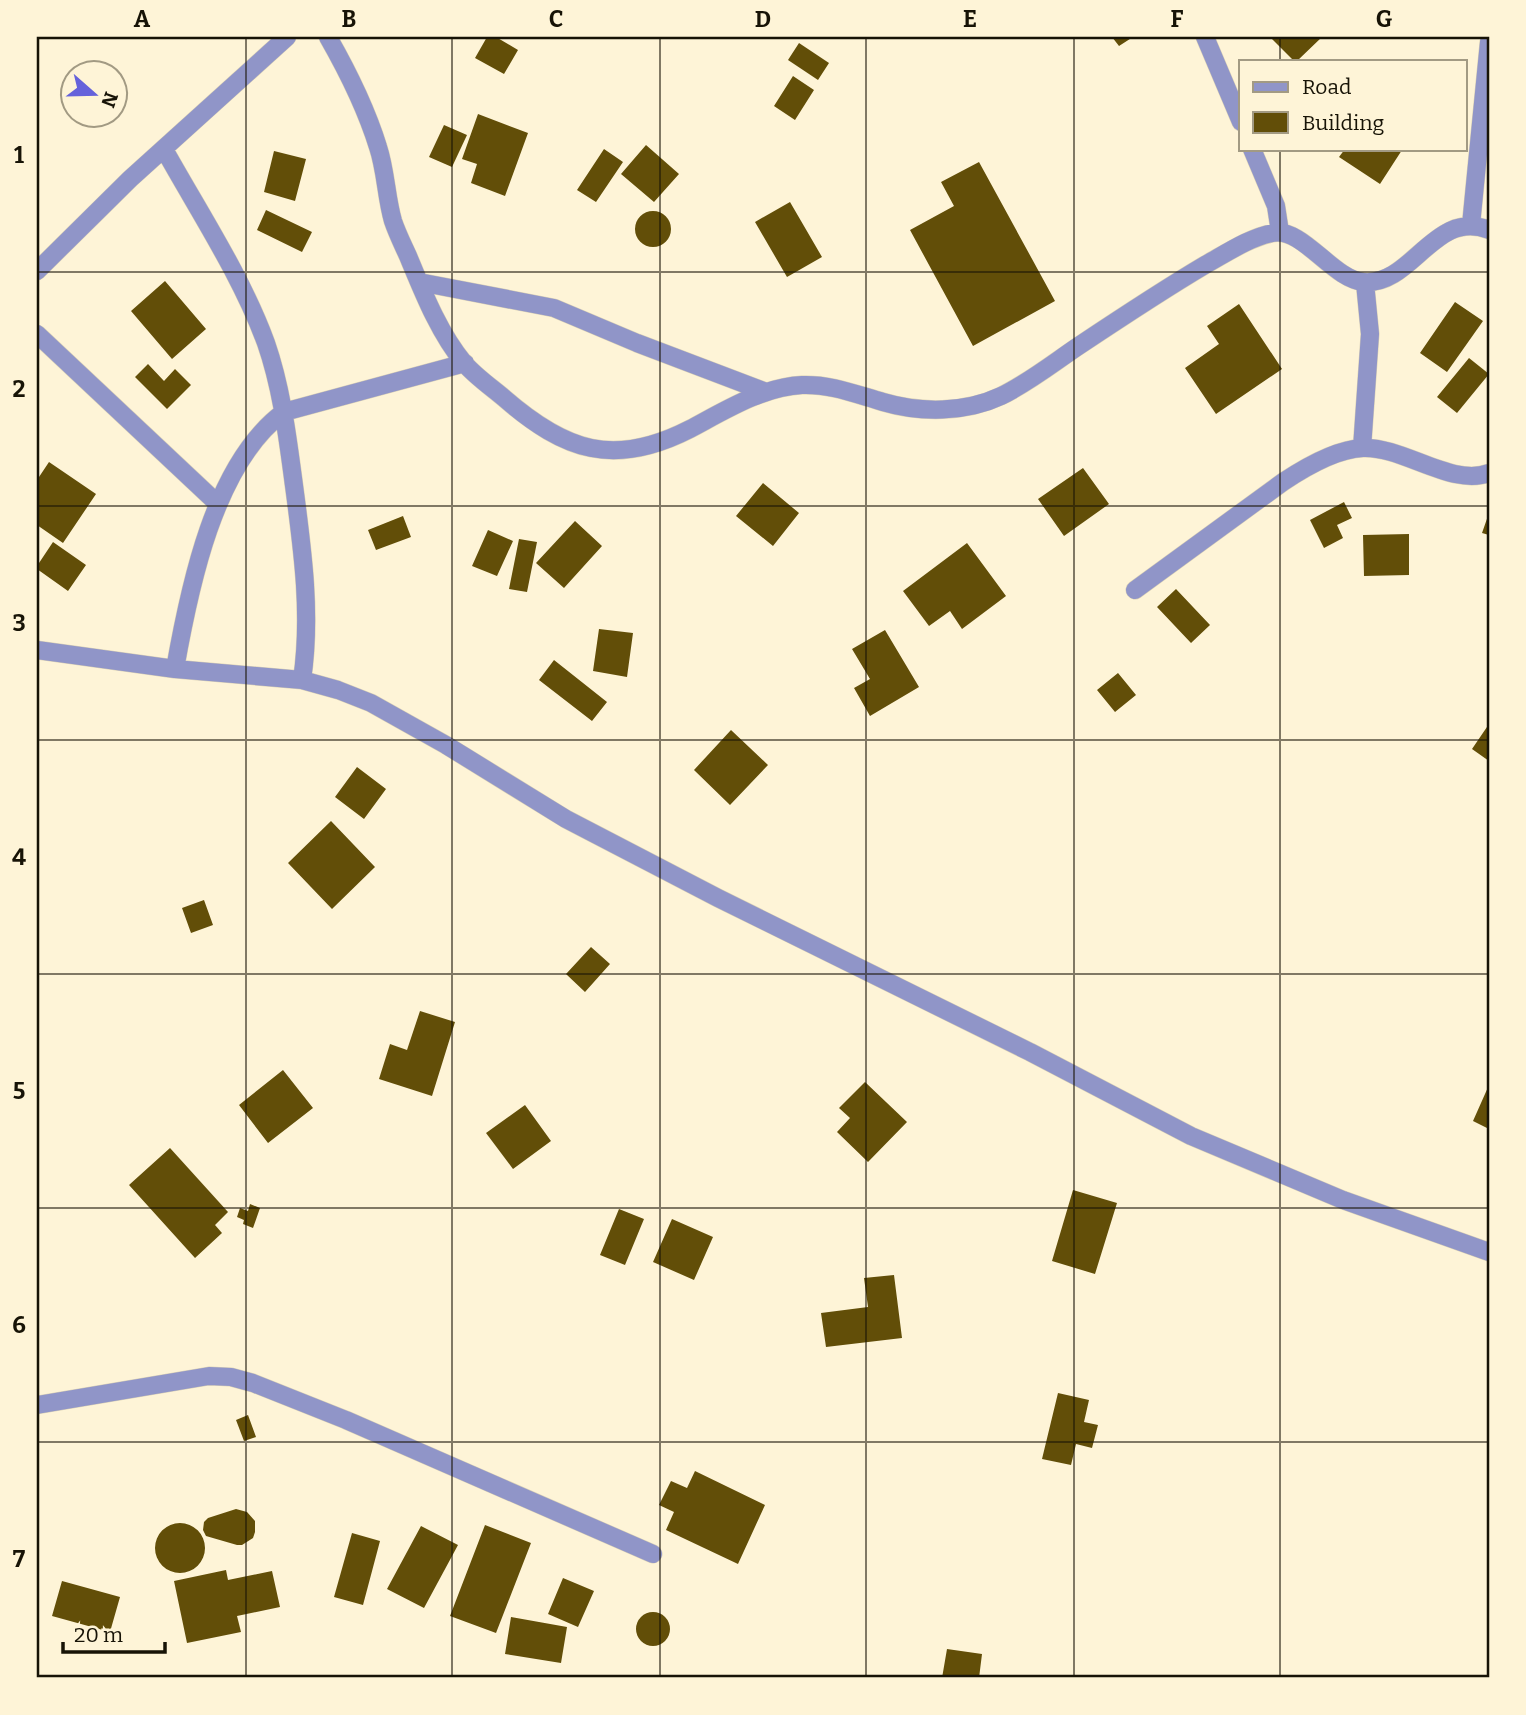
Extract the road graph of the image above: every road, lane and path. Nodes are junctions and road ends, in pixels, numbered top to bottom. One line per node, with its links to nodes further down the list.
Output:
1 (287, 37): 7 (street)
2 (328, 37): 13 (street)
3 (1205, 37): 6 (street)
4 (1489, 42): 5 (street)
5 (1487, 105): 9 (street)
6 (1239, 117)
7 (164, 149): 12 (street); 18 (street)
8 (1252, 150): 11 (street)
9 (1471, 225): 10 (street); 14 (street)
10 (1489, 230)
11 (1280, 232): 14 (street); 17 (street)
12 (37, 271)
13 (419, 282): 16 (street); 17 (street)
14 (1365, 283): 19 (street)
15 (37, 334): 21 (street)
16 (464, 363): 17 (street); 18 (street)
17 (766, 392)
18 (284, 412): 21 (street); 25 (street)
19 (1362, 448): 20 (street); 22 (street)
20 (1489, 472)
21 (218, 504): 24 (street)
22 (1135, 590)
23 (37, 650): 24 (street)
24 (175, 670): 25 (street)
25 (302, 680): 26 (street)
26 (1489, 1252)
27 (37, 1405): 28 (street)
28 (653, 1554)

